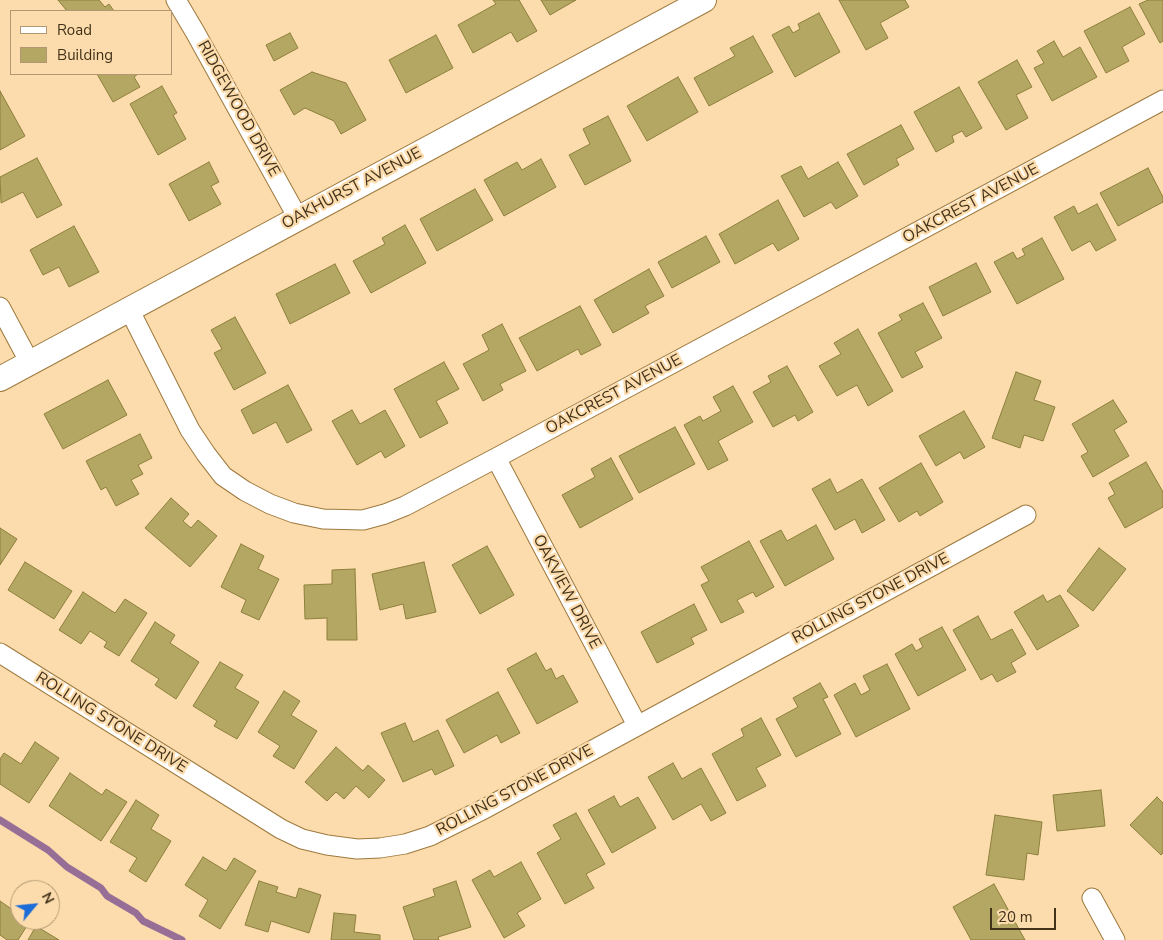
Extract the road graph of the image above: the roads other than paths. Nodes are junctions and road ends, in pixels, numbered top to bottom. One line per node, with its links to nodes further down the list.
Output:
1 (176, 0): 4 (street, RIDGEWOOD DRIVE)
2 (704, 0): 4 (street, OAKHURST AVENUE)
3 (1163, 100): 9 (street, OAKCREST AVENUE)
4 (298, 218): 6 (street, OAKHURST AVENUE)
5 (0, 307): 7 (street)
6 (129, 309): 7 (street, OAKHURST AVENUE); 9 (street, OAKCREST AVENUE)
7 (30, 363): 8 (street, OAKHURST AVENUE)
8 (0, 379)
9 (496, 458): 12 (street, OAKVIEW DRIVE)
10 (1026, 515): 12 (street, ROLLING STONE DRIVE)
11 (0, 653): 12 (street, ROLLING STONE DRIVE)
12 (637, 725)
13 (1092, 898): 14 (street)
14 (1115, 940)

